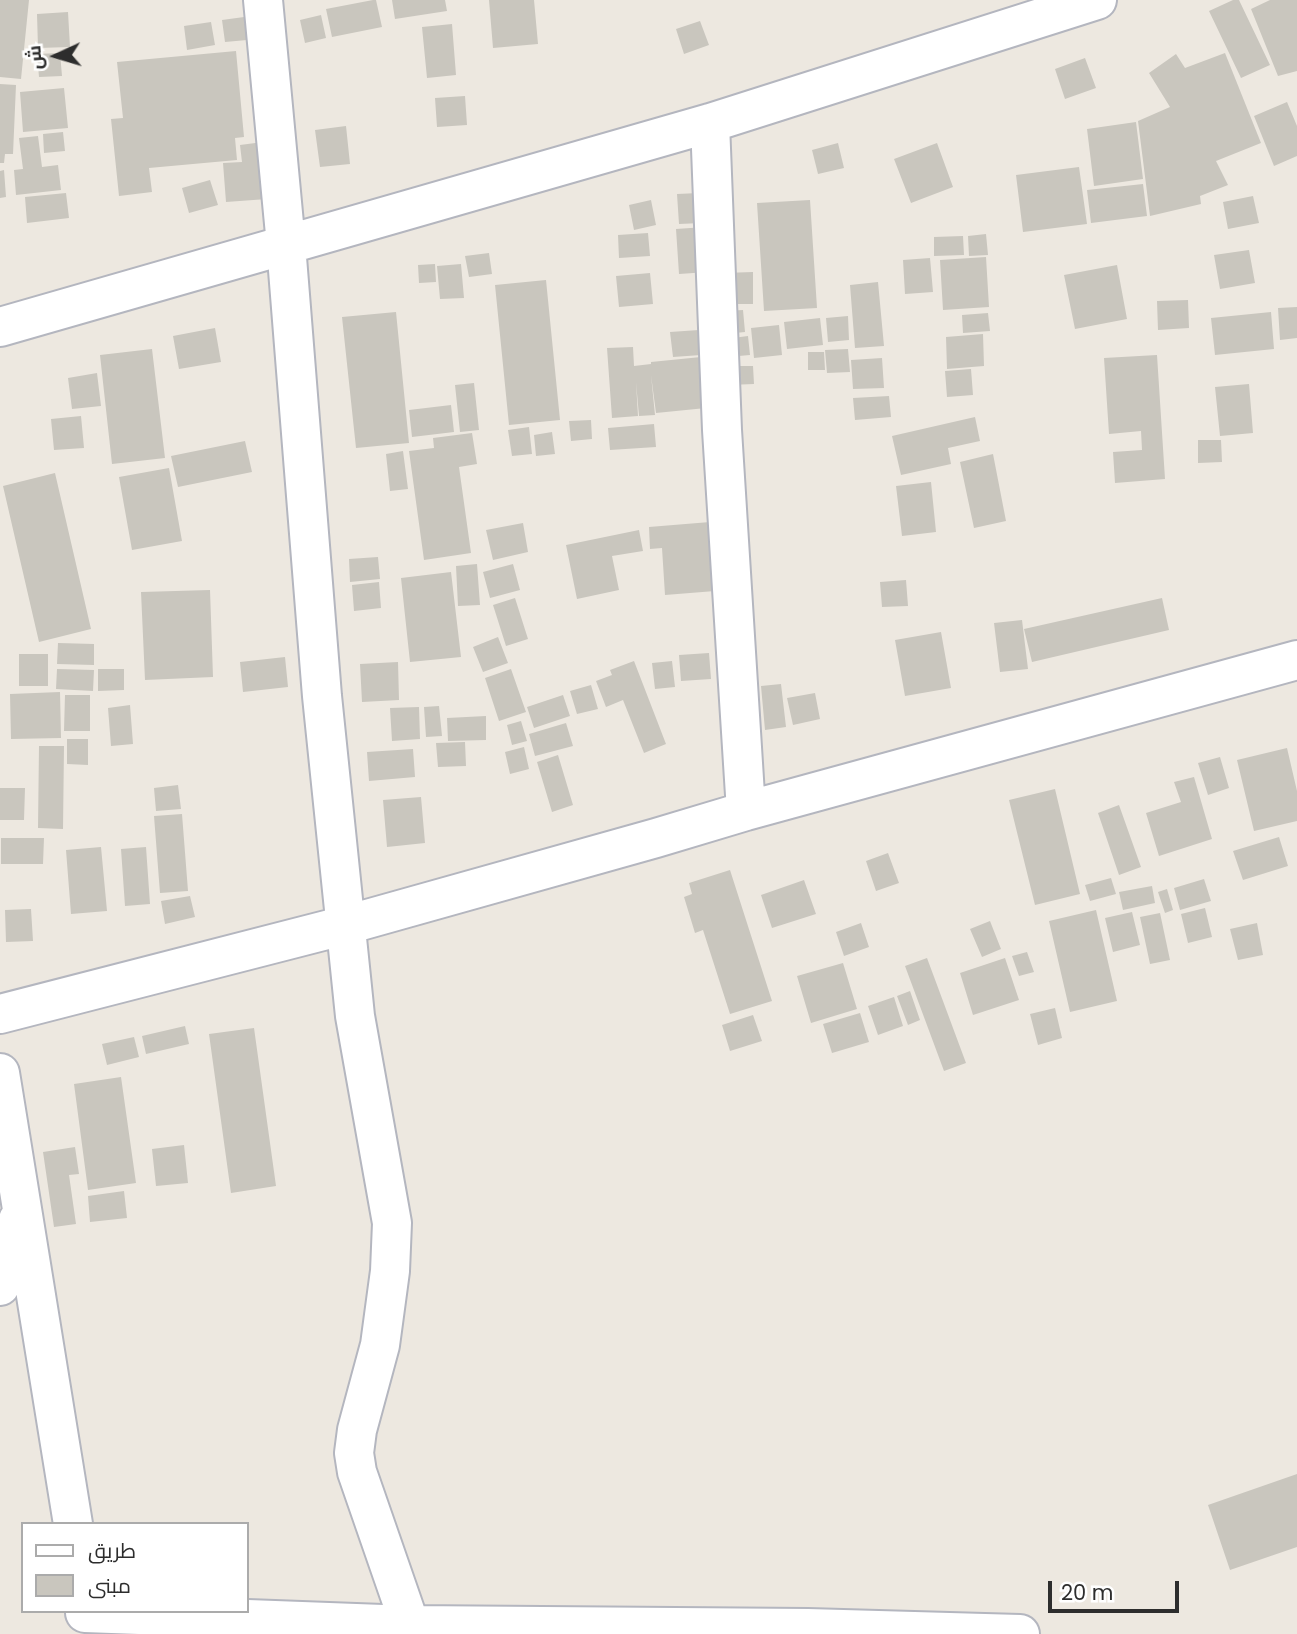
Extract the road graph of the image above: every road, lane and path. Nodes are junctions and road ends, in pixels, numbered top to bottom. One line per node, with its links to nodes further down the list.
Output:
1 (264, 0): 4 (street)
2 (1097, 0): 3 (street)
3 (710, 122): 4 (street); 7 (street)
4 (286, 245): 5 (street); 8 (street)
5 (0, 327)
6 (1297, 660): 7 (street)
7 (746, 811): 8 (street)
8 (346, 925): 9 (street); 15 (street)
9 (0, 1014)
10 (0, 1073): 11 (street)
11 (21, 1208): 12 (street); 13 (street)
12 (0, 1286)
13 (73, 1522)
14 (85, 1619): 15 (street)
15 (411, 1630): 16 (street)
16 (808, 1631): 17 (street)
17 (1020, 1634)

